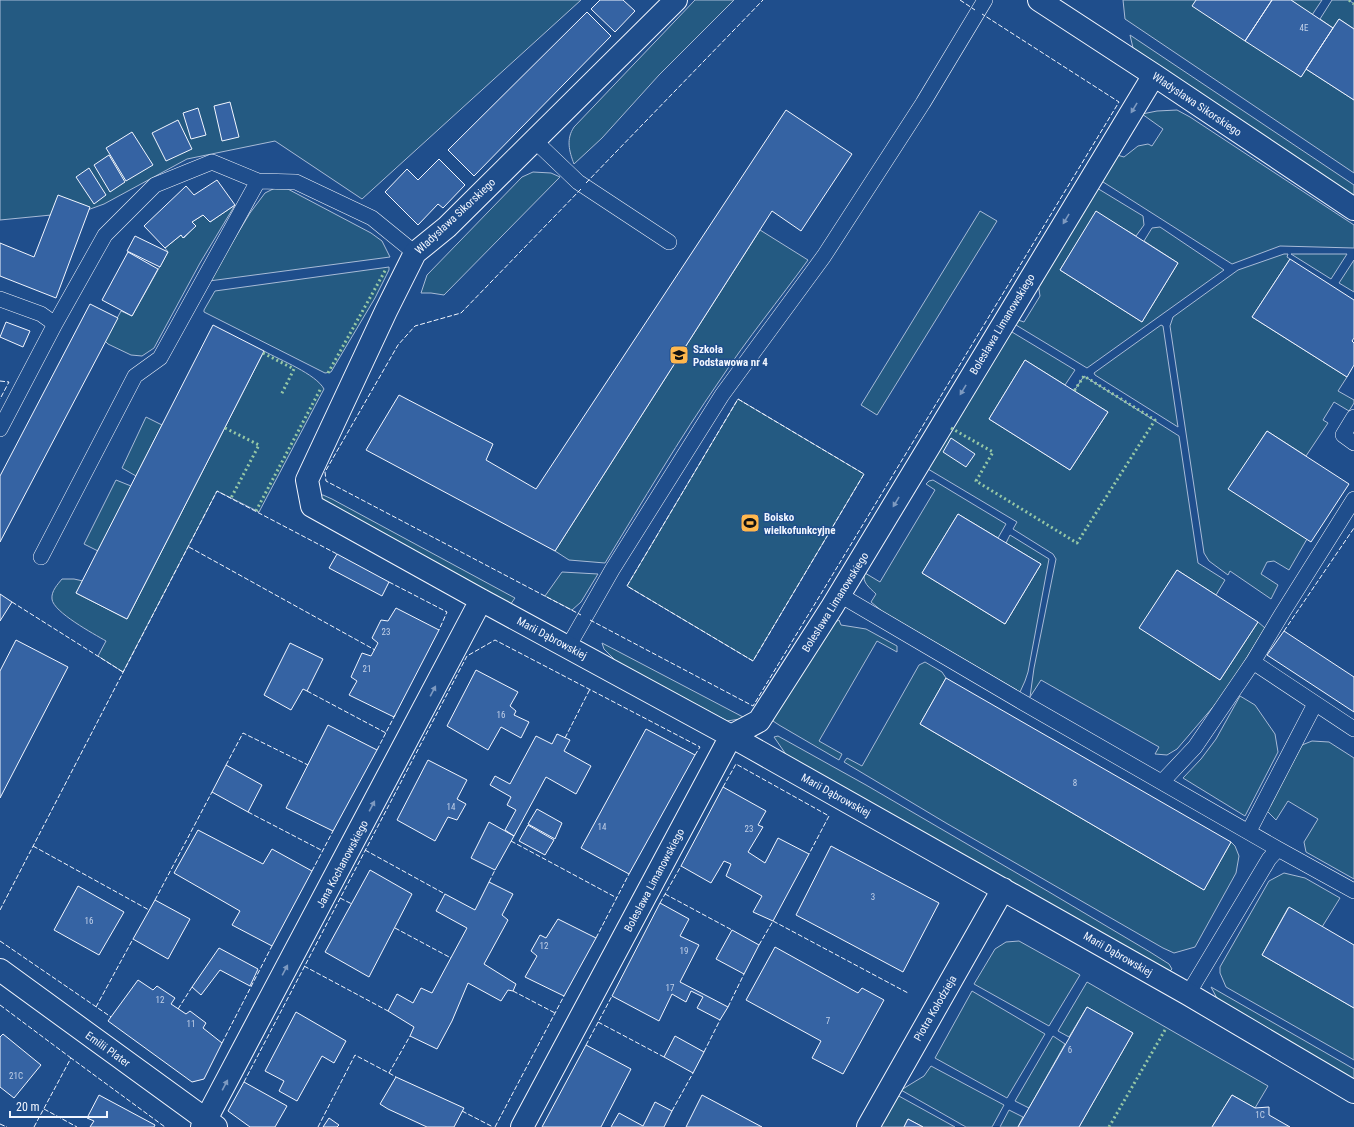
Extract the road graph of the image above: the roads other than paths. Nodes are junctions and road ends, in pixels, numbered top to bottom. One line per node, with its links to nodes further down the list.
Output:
1 (676, 0): 5 (street, Władysława Sikorskiego)
2 (985, 0): 20 (lane)
3 (1039, 0): 4 (street, Władysława Sikorskiego)
4 (1154, 75): 7 (street, Władysława Sikorskiego); 18 (street, Bolesława Limanowskiego, one-way to 18)
5 (534, 140): 8 (lane); 9 (street, Władysława Sikorskiego)
6 (258, 181): 9 (lane); 11 (lane); 17 (lane)
7 (1354, 209)
8 (669, 242)
9 (415, 253): 16 (street, Władysława Sikorskiego)
10 (0, 299): 11 (lane)
11 (55, 324): 13 (lane)
12 (1354, 417): 14 (lane)
13 (0, 429)
14 (1354, 443)
15 (1354, 500): 21 (lane)
16 (312, 506): 19 (street, Marii Dąbrowskiej)
17 (41, 557)
18 (840, 594): 24 (street, Bolesława Limanowskiego); 25 (lane)
19 (481, 600): 20 (street, Marii Dąbrowskiej); 33 (street, Jana Kochanowskiego, one-way to 19)
20 (568, 647): 24 (street, Marii Dąbrowskiej)
21 (1253, 662): 22 (lane); 25 (lane)
22 (1315, 704): 23 (lane); 26 (lane)
23 (1354, 729)
24 (731, 736): 28 (street, Marii Dąbrowskiej); 34 (street, Bolesława Limanowskiego)
25 (1162, 782): 26 (lane)
26 (1249, 831): 27 (lane)
27 (1278, 849): 29 (lane); 31 (lane)
28 (1002, 889): 31 (street, Marii Dąbrowskiej); 35 (street, Piotra Kołodzieja)
29 (1354, 891)
30 (0, 970): 33 (street, Emilii Plater)
31 (1188, 994): 32 (street, Marii Dąbrowskiej)
32 (1354, 1092)
33 (208, 1125)
34 (522, 1127)
35 (868, 1127)

